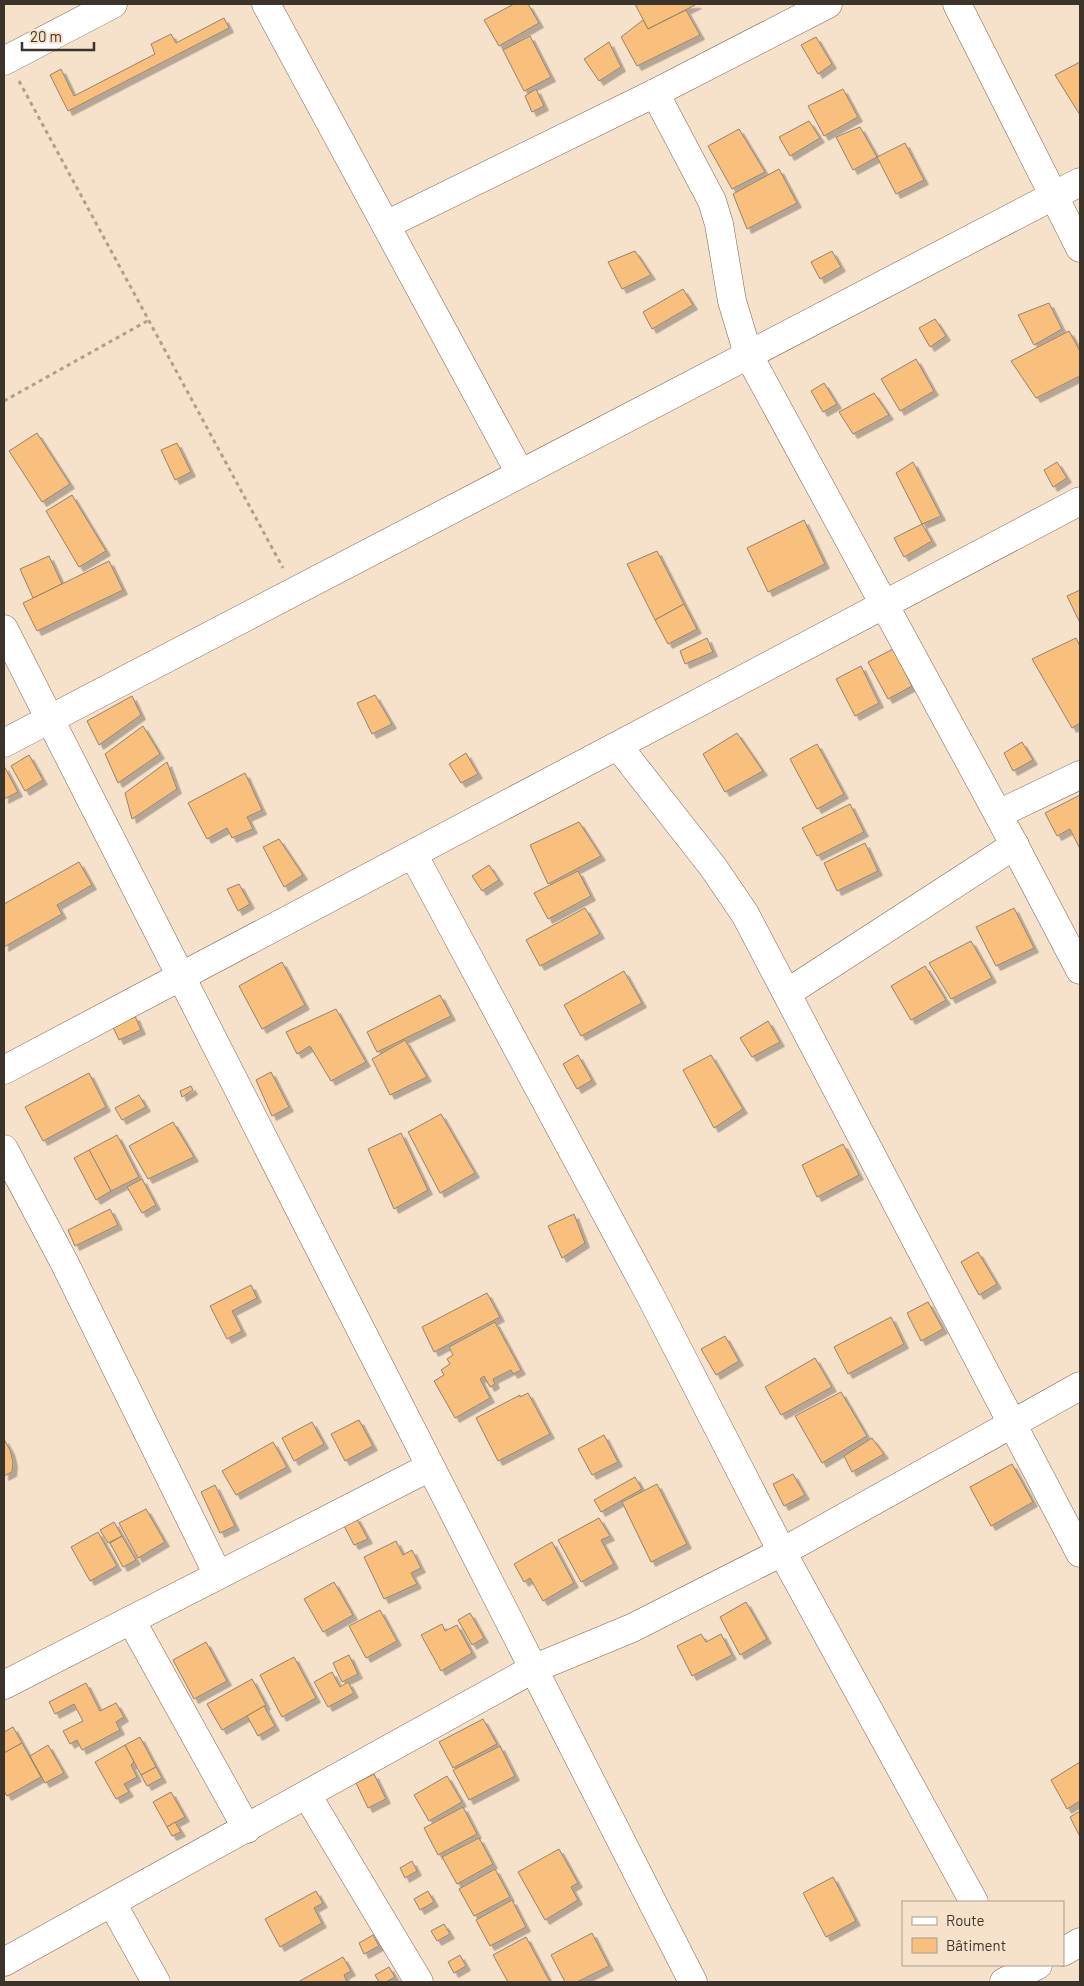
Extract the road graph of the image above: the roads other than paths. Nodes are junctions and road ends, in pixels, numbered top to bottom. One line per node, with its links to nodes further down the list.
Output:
1 (113, 4): 5 (street)
2 (266, 4): 9 (street)
3 (828, 4): 6 (street)
4 (957, 4): 8 (street)
5 (6, 60)
6 (655, 92): 9 (street); 11 (street)
7 (1080, 182): 8 (street)
8 (1053, 196): 10 (street); 11 (street)
9 (386, 225): 12 (street)
10 (1080, 248)
11 (748, 354): 12 (street); 14 (street)
12 (520, 473): 16 (street)
13 (1080, 502): 14 (street)
14 (884, 606): 18 (street); 20 (street)
15 (4, 628): 16 (street)
16 (50, 719): 17 (street); 24 (street)
17 (4, 743)
18 (618, 746): 22 (street); 25 (street)
19 (1080, 775): 20 (street)
20 (998, 814): 21 (street)
21 (1015, 845): 23 (street); 25 (street)
22 (413, 854): 24 (street); 31 (street)
23 (1080, 970)
24 (181, 977): 26 (street); 30 (street)
25 (787, 993): 29 (street)
26 (4, 1070)
27 (4, 1149): 33 (street)
28 (1080, 1386): 29 (street)
29 (1012, 1423): 31 (street); 32 (street)
30 (430, 1467): 33 (street); 35 (street)
31 (782, 1552): 35 (street); 39 (street)
32 (1080, 1553)
33 (218, 1575): 34 (street)
34 (131, 1620): 36 (street); 38 (street)
35 (533, 1669): 37 (street); 46 (street)
36 (6, 1679)
37 (307, 1795): 38 (street); 45 (street)
38 (247, 1829): 40 (street)
39 (973, 1901)
40 (112, 1903): 43 (street); 44 (street)
41 (1080, 1942): 42 (street)
42 (1064, 1951)
43 (4, 1962)
44 (156, 1982)
45 (419, 1982)
46 (693, 1982)

